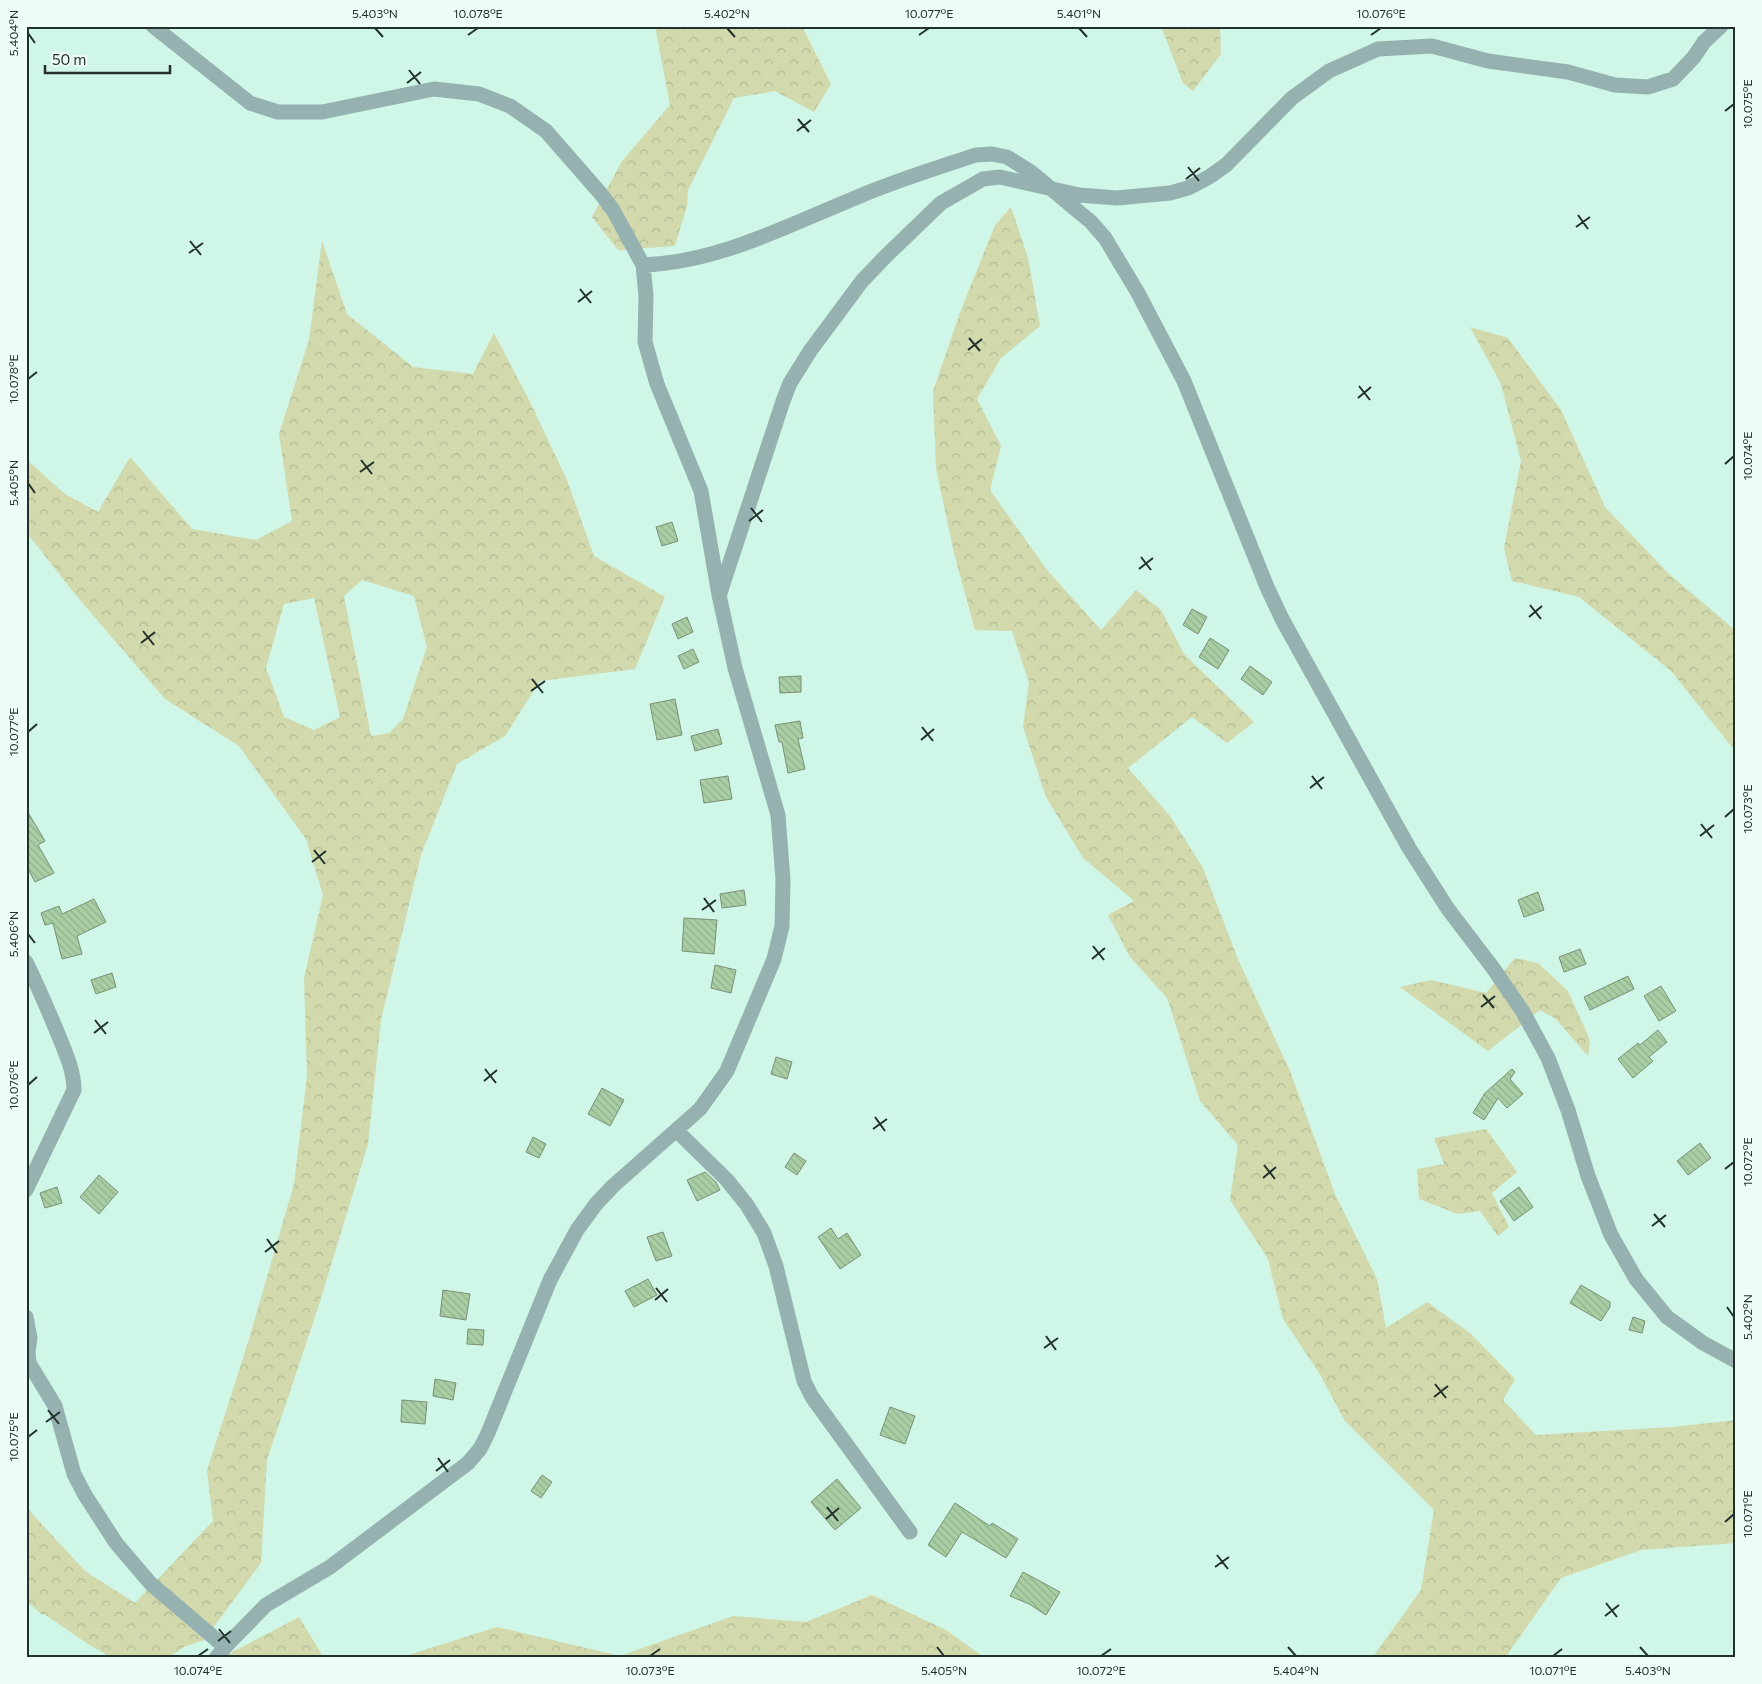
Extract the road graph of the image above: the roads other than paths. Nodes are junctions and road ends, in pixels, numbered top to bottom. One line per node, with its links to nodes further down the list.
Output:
1 (153, 26): 4 (street)
2 (1721, 26): 3 (street)
3 (1050, 188): 4 (street); 5 (street); 10 (street)
4 (643, 265): 5 (street)
5 (719, 595): 7 (street)
6 (26, 962): 8 (street)
7 (677, 1131): 11 (street); 12 (street)
8 (26, 1190)
9 (26, 1317): 12 (street)
10 (1736, 1361)
11 (910, 1532)
12 (220, 1652)

